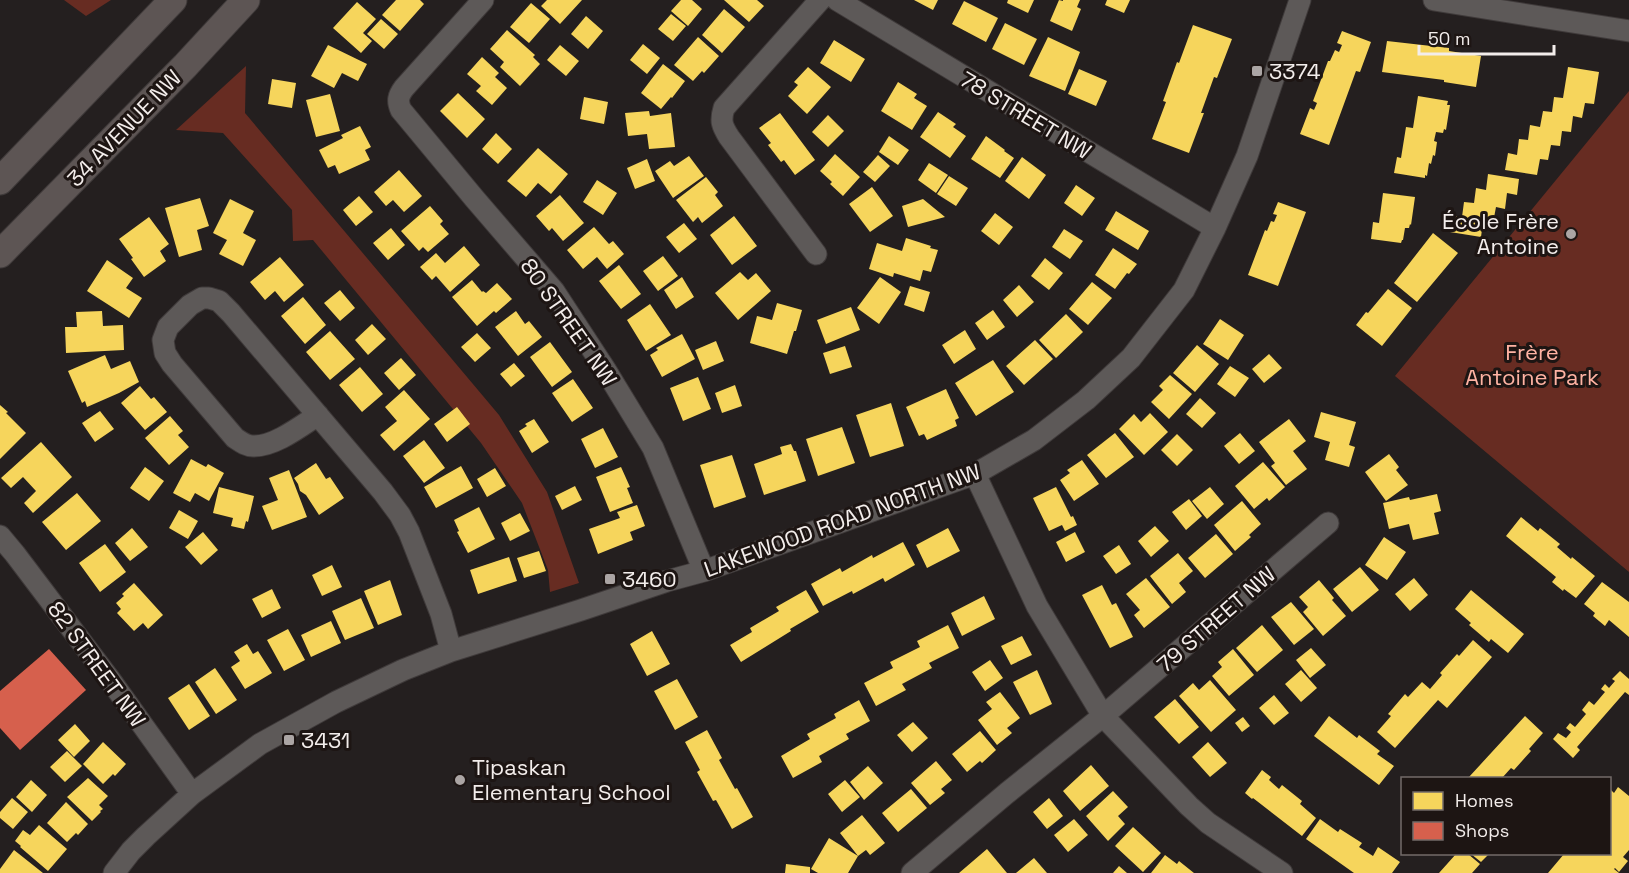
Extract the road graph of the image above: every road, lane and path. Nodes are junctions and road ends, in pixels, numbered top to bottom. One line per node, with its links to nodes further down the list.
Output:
1 (173, 0): 9 (main road)
2 (246, 0): 11 (main road, 34 AVENUE NW)
3 (483, 0): 17 (street, 80 STREET NW)
4 (820, 0): 12 (street)
5 (837, 0): 10 (street, 78 STREET NW)
6 (1300, 0): 10 (street, LAKEWOOD ROAD NORTH NW)
7 (1434, 0): 8 (street)
8 (1629, 31)
9 (0, 181)
10 (1215, 228): 14 (street, LAKEWOOD ROAD NORTH NW)
11 (0, 254)
12 (816, 254)
13 (318, 415): 13 (street); 18 (street)
14 (975, 474): 17 (street, LAKEWOOD ROAD NORTH NW); 19 (street)
15 (1328, 523): 19 (street, 79 STREET NW)
16 (0, 536): 20 (street, 82 STREET NW)
17 (704, 571): 18 (street, LAKEWOOD ROAD NORTH NW)
18 (452, 651): 20 (street, LAKEWOOD ROAD NORTH NW)
19 (1103, 716): 22 (street, 79 STREET NW); 23 (street)
20 (192, 794): 21 (street, LAKEWOOD ROAD NORTH NW)
21 (114, 873)
22 (912, 873)
23 (1282, 873)

